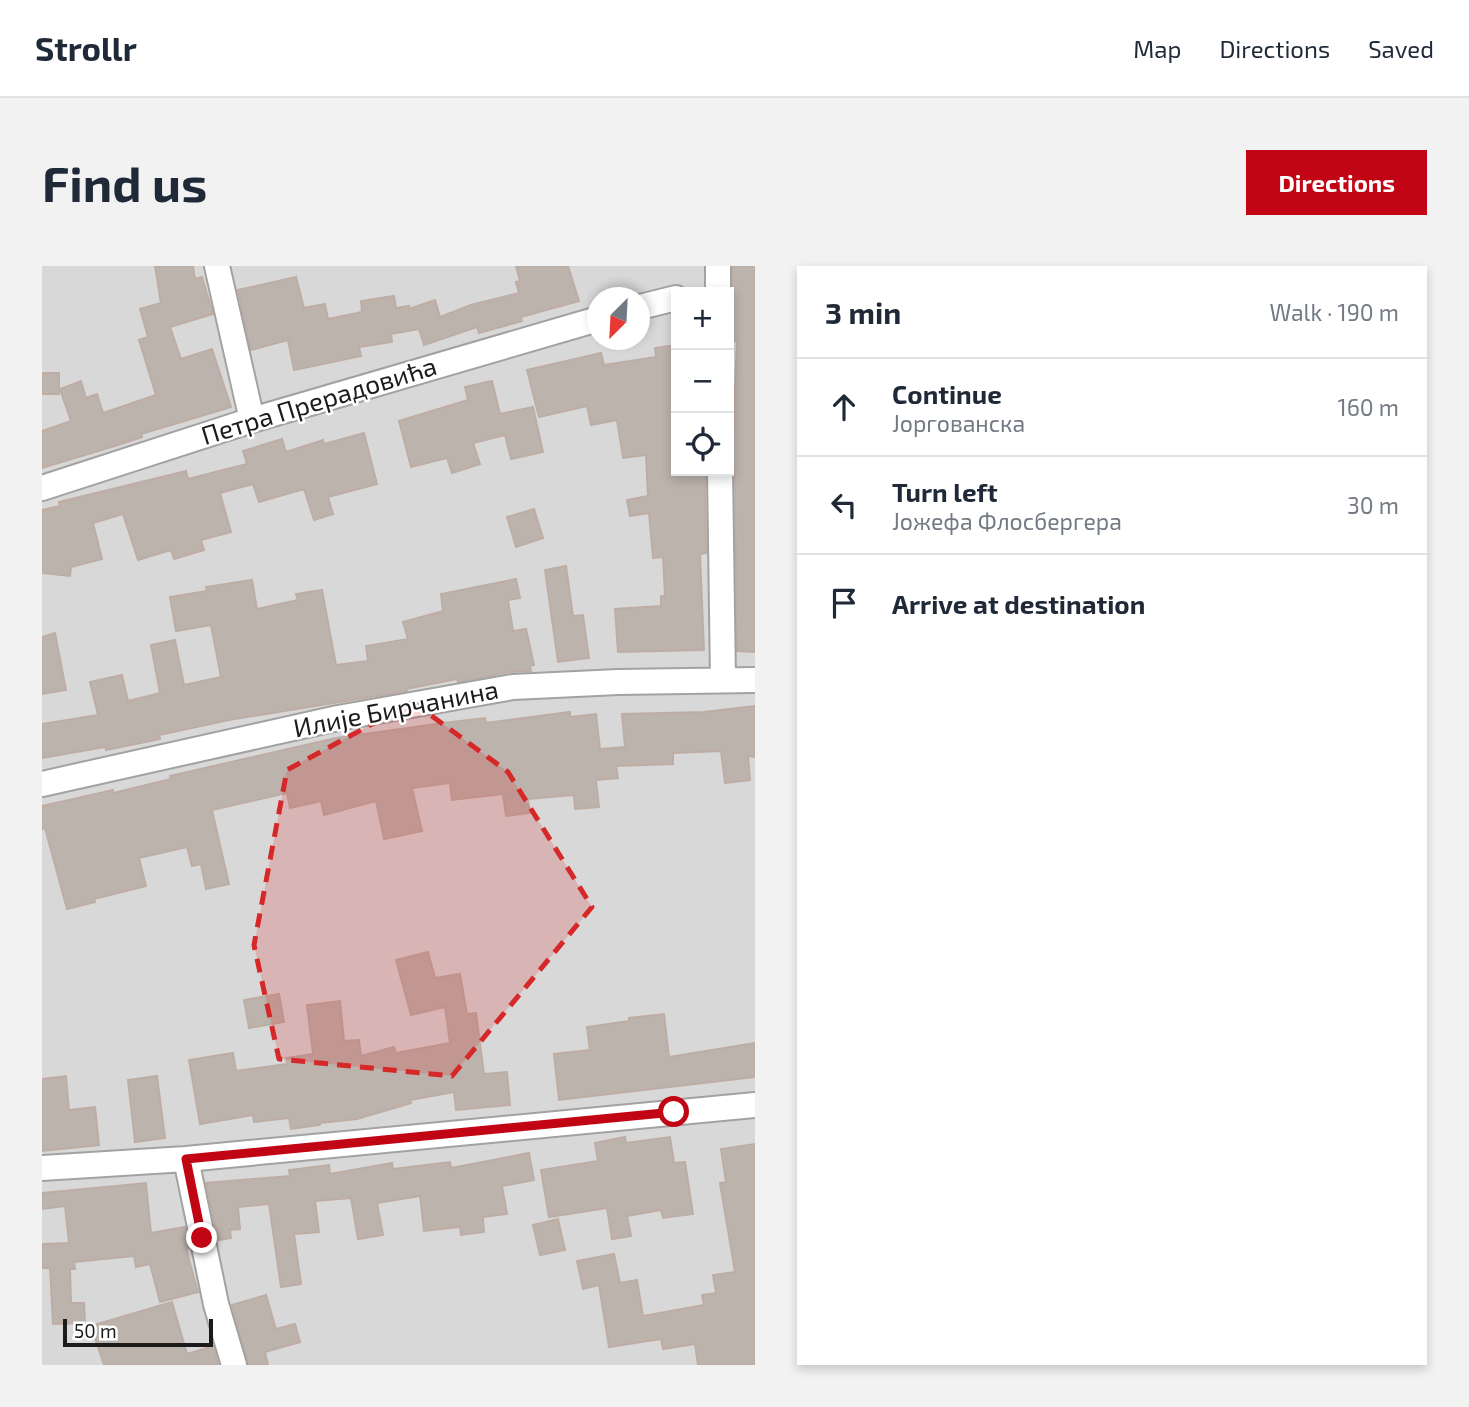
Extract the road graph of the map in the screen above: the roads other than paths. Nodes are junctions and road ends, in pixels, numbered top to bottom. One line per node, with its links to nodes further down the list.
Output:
1 (216, 266): 5 (street)
2 (671, 299): 3 (street)
3 (650, 304)
4 (587, 322): 5 (street, Петра Прерадовића)
5 (252, 420): 7 (street, Петра Прерадовића)
6 (720, 476): 8 (street)
7 (42, 488)
8 (723, 680): 9 (street, Илије Бирчанина); 10 (street, Илије Бирчанина)
9 (755, 680)
10 (42, 784)
11 (755, 1105): 12 (street)
12 (186, 1159): 13 (street); 14 (street)
13 (42, 1168)
14 (234, 1365)

